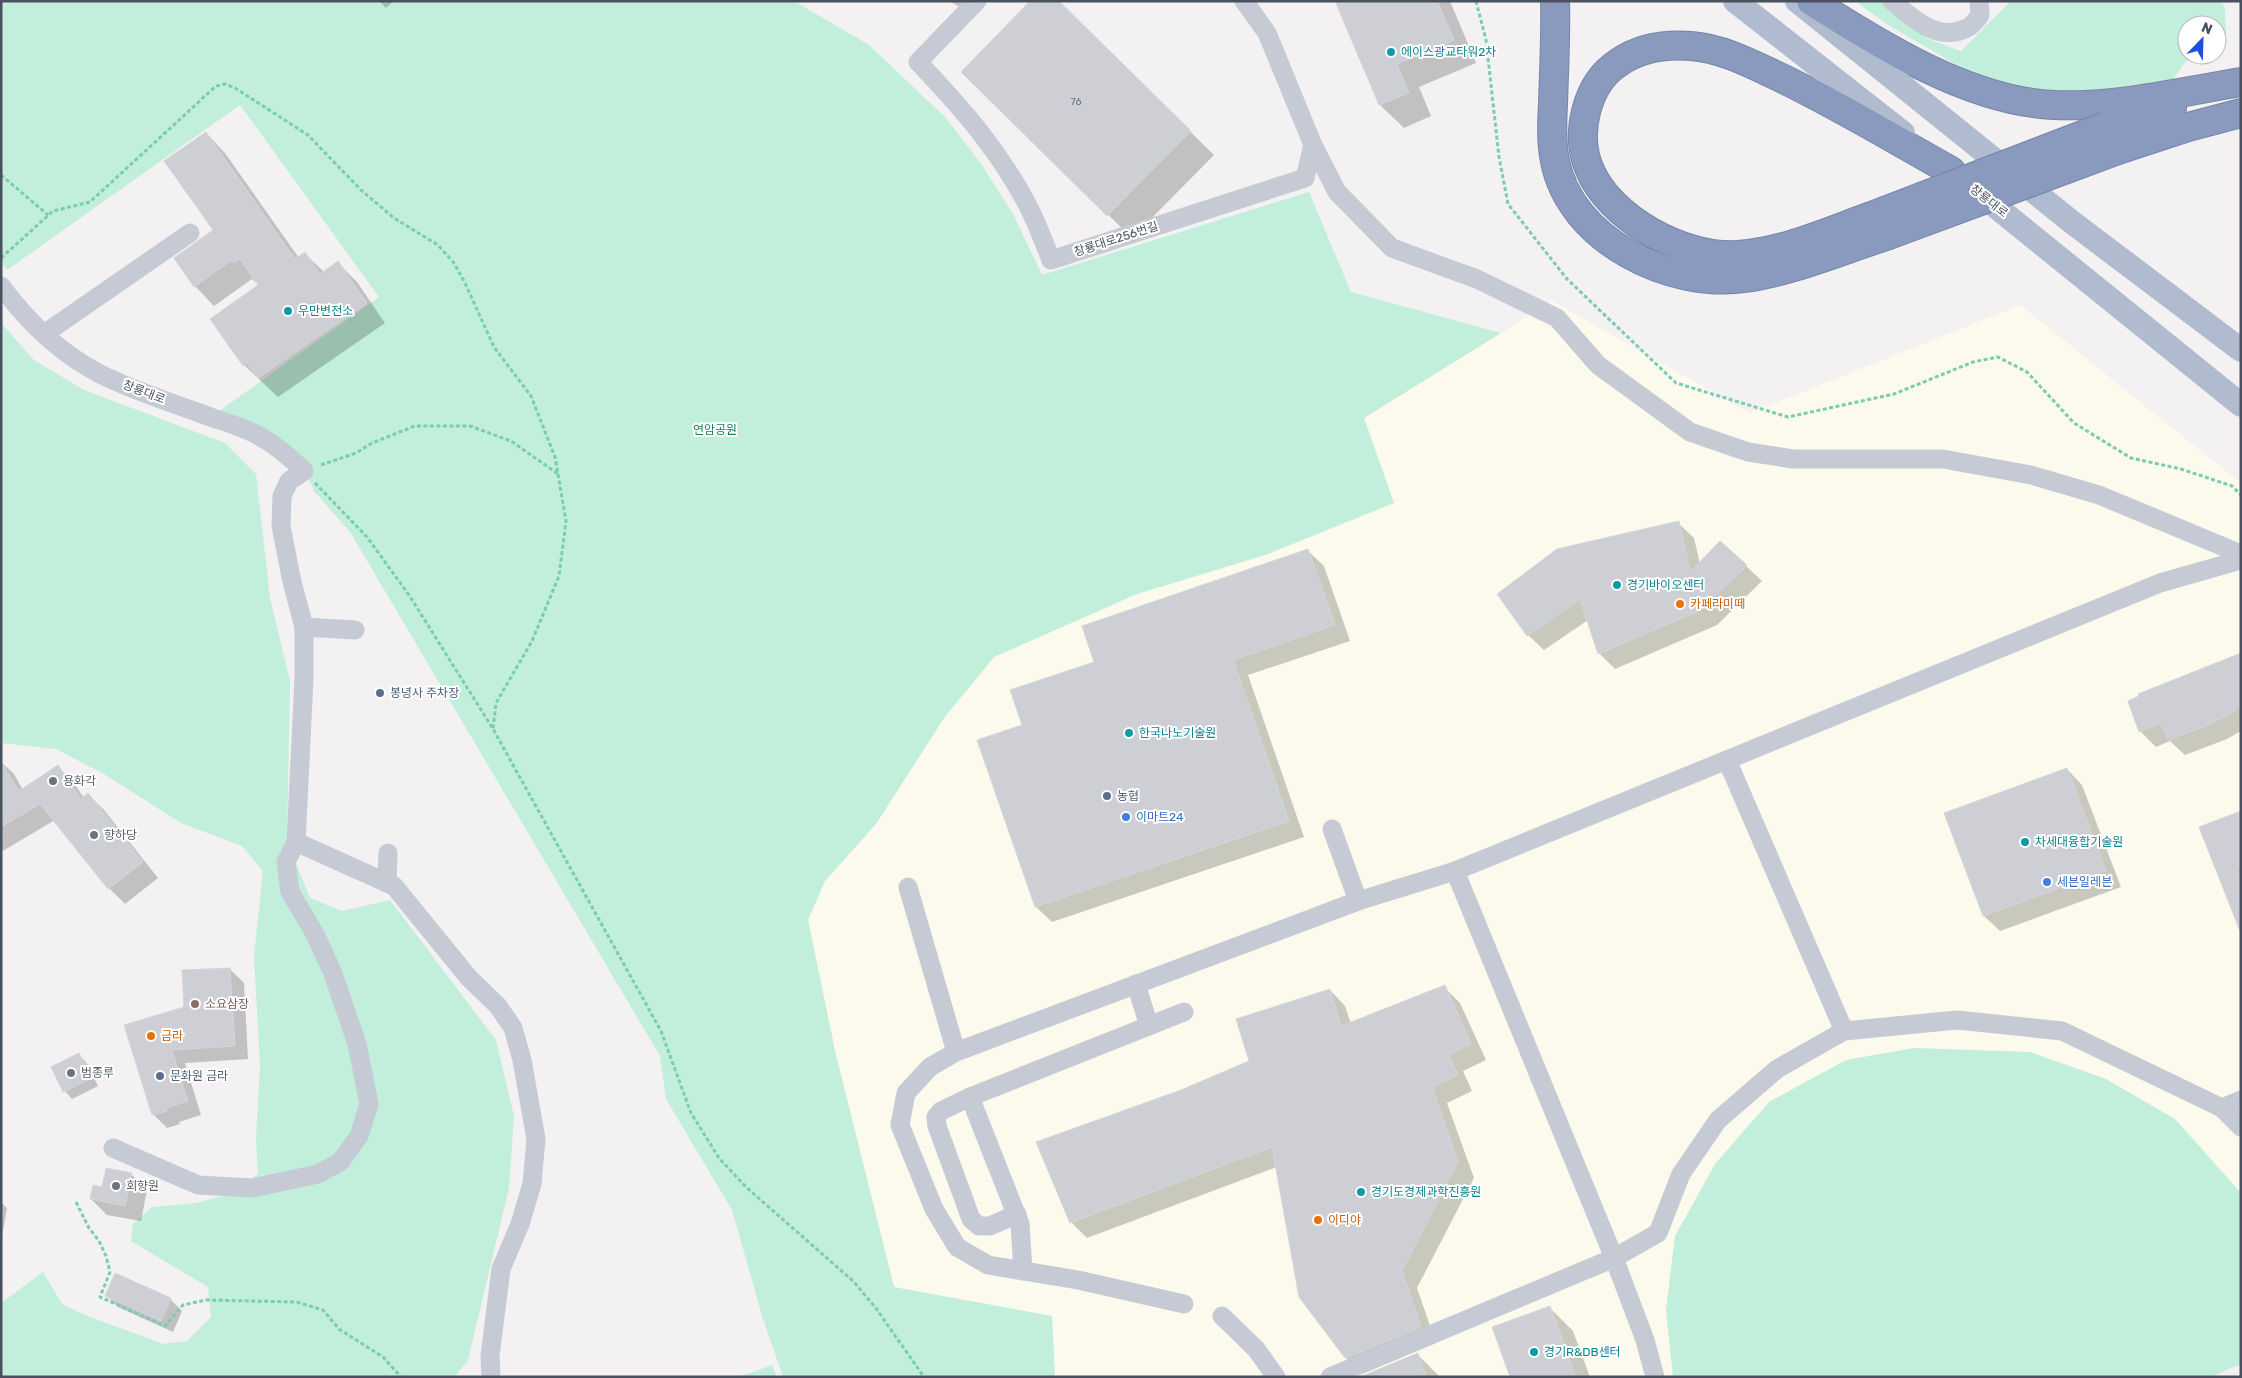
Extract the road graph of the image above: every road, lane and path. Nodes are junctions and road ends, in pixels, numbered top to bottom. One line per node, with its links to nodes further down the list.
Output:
1 (977, 1): 13 (street, 창룡대로256번길)
2 (1244, 1): 13 (street)
3 (1476, 1): 26 (path)
4 (1555, 1): 17 (highway)
5 (1735, 1): 14 (main road, 창룡대로)
6 (1797, 1): 22 (main road)
7 (1811, 1): 10 (highway)
8 (1892, 1): 9 (street)
9 (1978, 1)
10 (2241, 82)
11 (2241, 90): 17 (highway, bridge)
12 (2241, 113): 17 (highway, bridge)
13 (1313, 145): 27 (street)
14 (1952, 171): 17 (highway); 23 (main road, 창룡대로)
15 (1, 175): 16 (path)
16 (48, 216): 19 (path); 25 (path)
17 (1878, 227)
18 (190, 233): 21 (street)
19 (1, 258)
20 (1, 286): 21 (street, 창룡대로)
21 (44, 334): 24 (street, 창룡대로)
22 (2241, 350)
23 (2241, 405)
24 (304, 471): 25 (path); 29 (street); 31 (path)
25 (558, 474): 31 (path)
26 (2241, 495)
27 (2241, 554)
28 (2241, 560): 32 (street)
29 (304, 627): 30 (street); 34 (street)
30 (355, 630)
31 (493, 729): 58 (path)
32 (1727, 760): 36 (street); 43 (street)
33 (1332, 829): 39 (street)
34 (296, 842): 37 (street); 49 (street)
35 (388, 853): 37 (street)
36 (1455, 871): 39 (street); 52 (street)
37 (387, 883): 57 (street)
38 (908, 887): 44 (street)
39 (1358, 901): 40 (street)
40 (1136, 984): 42 (street); 44 (street)
41 (1184, 1012): 42 (street)
42 (1148, 1026): 45 (street)
43 (1844, 1031): 47 (street); 52 (street)
44 (956, 1052): 53 (street)
45 (970, 1097): 51 (street); 51 (street)
46 (2241, 1100): 47 (street)
47 (2222, 1108): 48 (street)
48 (2241, 1127)
49 (113, 1148)
50 (76, 1202): 56 (path)
51 (1017, 1214): 53 (street)
52 (1614, 1258): 60 (street); 61 (street)
53 (1023, 1271): 54 (street)
54 (1184, 1304)
55 (1222, 1316): 59 (street)
56 (401, 1377)
57 (491, 1377)
58 (924, 1377)
59 (1276, 1377)
60 (1330, 1377)
61 (1655, 1377)

